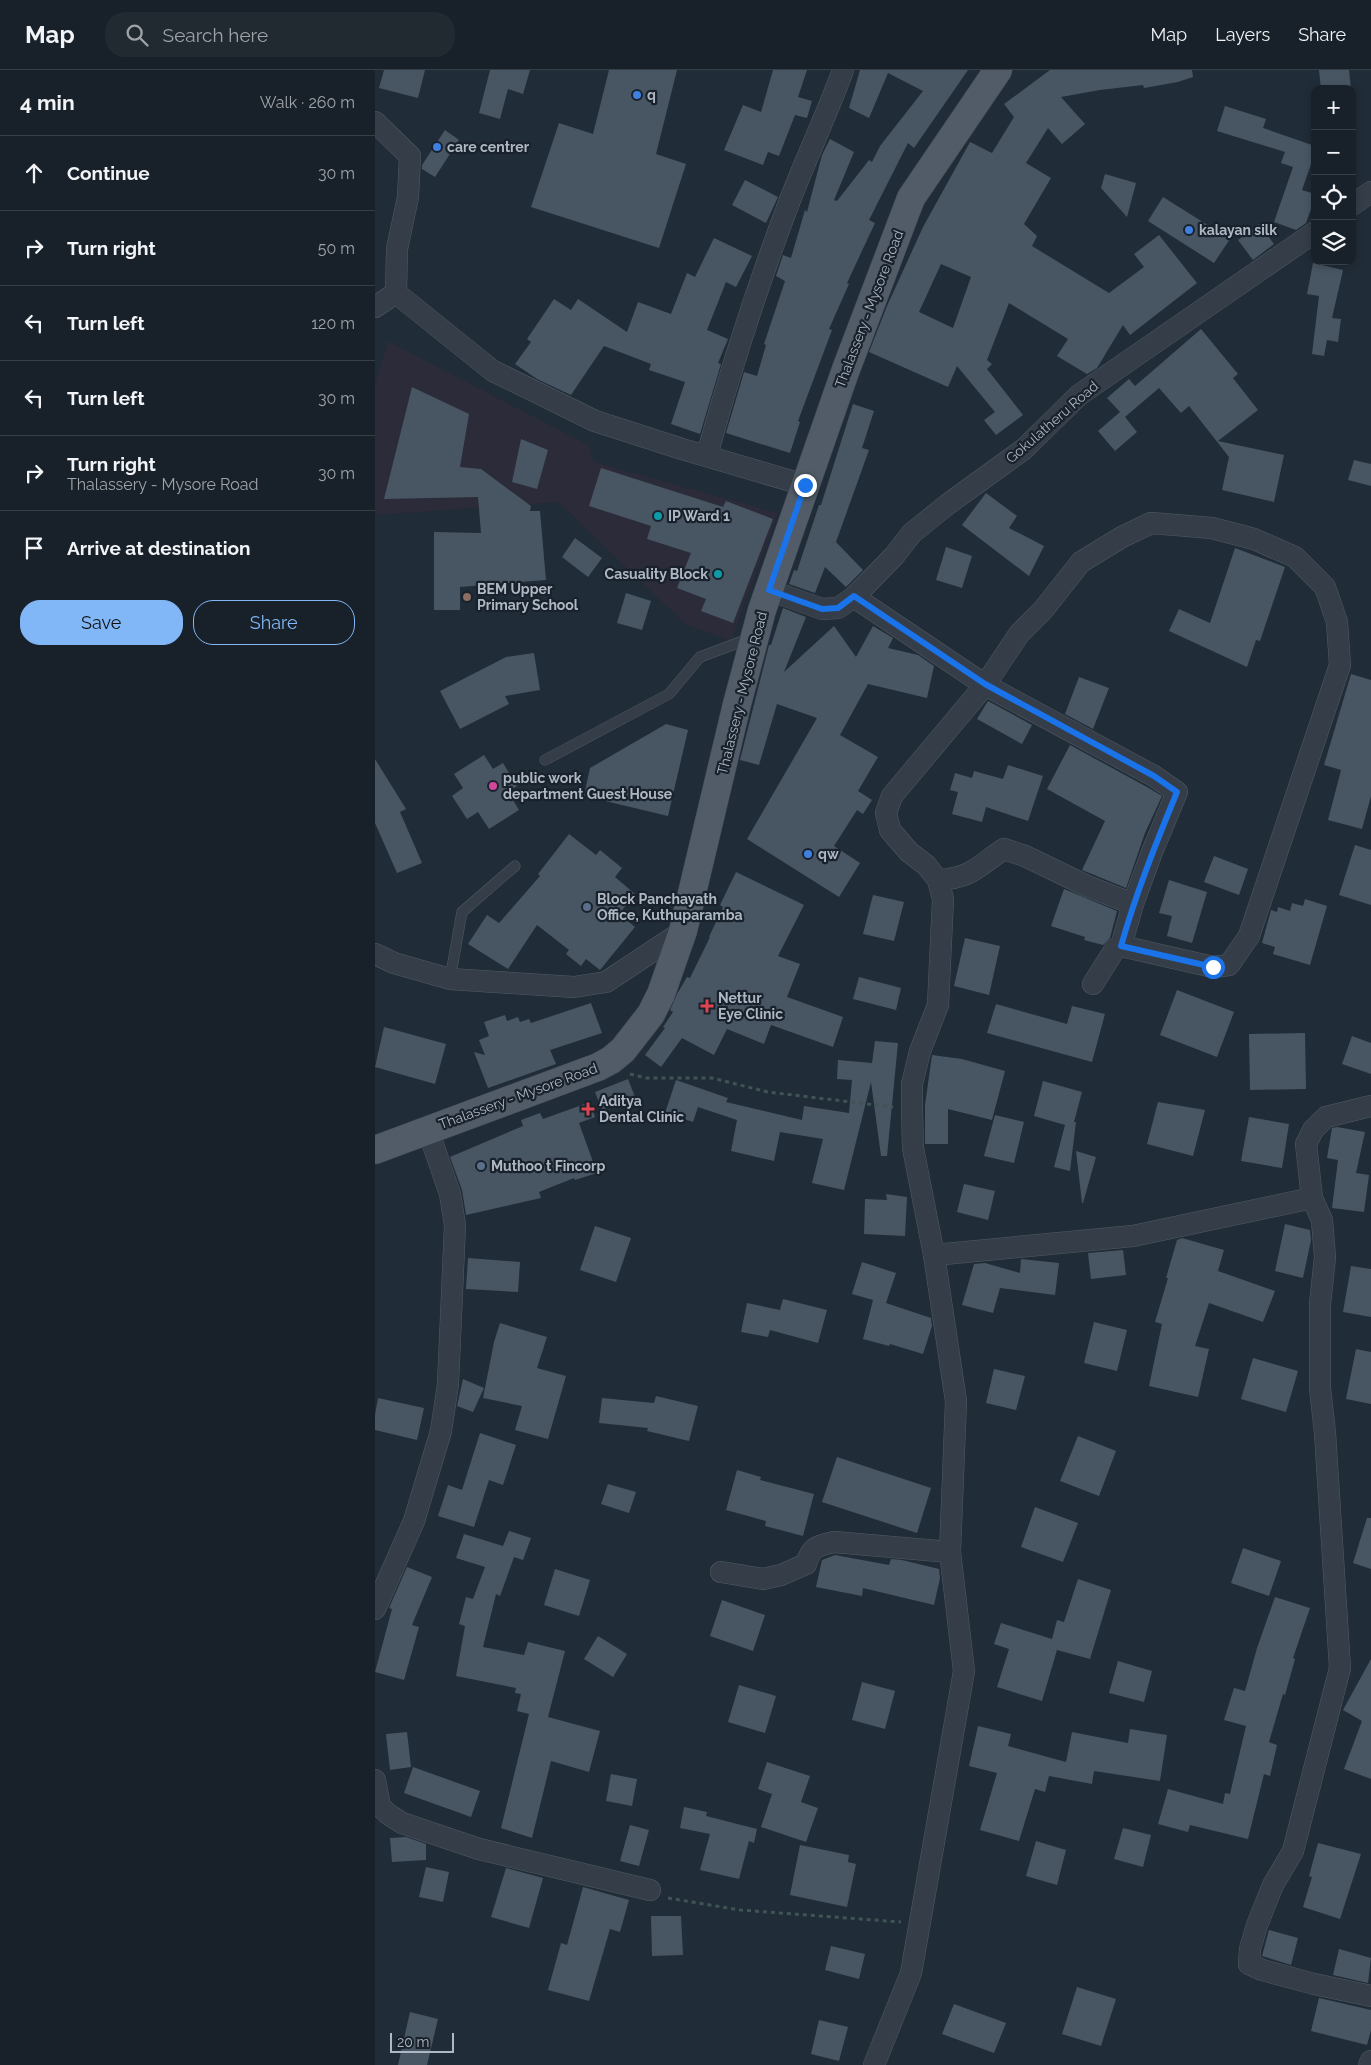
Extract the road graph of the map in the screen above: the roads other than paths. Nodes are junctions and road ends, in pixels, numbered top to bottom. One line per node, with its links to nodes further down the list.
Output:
1 (843, 70): 9 (street)
2 (998, 70): 10 (main road, Thalassery - Mysore Road)
3 (375, 122): 7 (street)
4 (1371, 192): 5 (street)
5 (1356, 203)
6 (1311, 235): 12 (street, Gokulatheru Road)
7 (396, 293): 8 (street); 9 (street)
8 (375, 307)
9 (707, 455): 10 (street)
10 (805, 485): 11 (main road, Thalassery - Mysore Road)
11 (769, 590): 12 (street, Gokulatheru Road); 13 (main road, Thalassery - Mysore Road)
12 (854, 596): 14 (street)
13 (755, 637): 15 (lane); 19 (main road, Thalassery - Mysore Road)
14 (985, 684): 17 (street); 18 (street); 20 (street)
15 (545, 760)
16 (515, 866): 22 (lane)
17 (938, 880): 18 (street); 28 (street)
18 (1133, 904): 20 (street)
19 (683, 931): 22 (street); 25 (main road, Thalassery - Mysore Road)
20 (1121, 946): 23 (street)
21 (375, 954): 22 (street)
22 (450, 979)
23 (1093, 984)
24 (1371, 1106): 27 (street)
25 (428, 1130): 26 (main road, Thalassery - Mysore Road); 31 (street)
26 (375, 1150)
27 (1312, 1198): 28 (street); 34 (street)
28 (934, 1255): 29 (street)
29 (950, 1552): 30 (street); 36 (street)
30 (721, 1572)
31 (375, 1609)
32 (375, 1780): 33 (street)
33 (650, 1890)
34 (1371, 1996)
35 (1371, 2061): 37 (street)
36 (874, 2065)
37 (1369, 2065)

